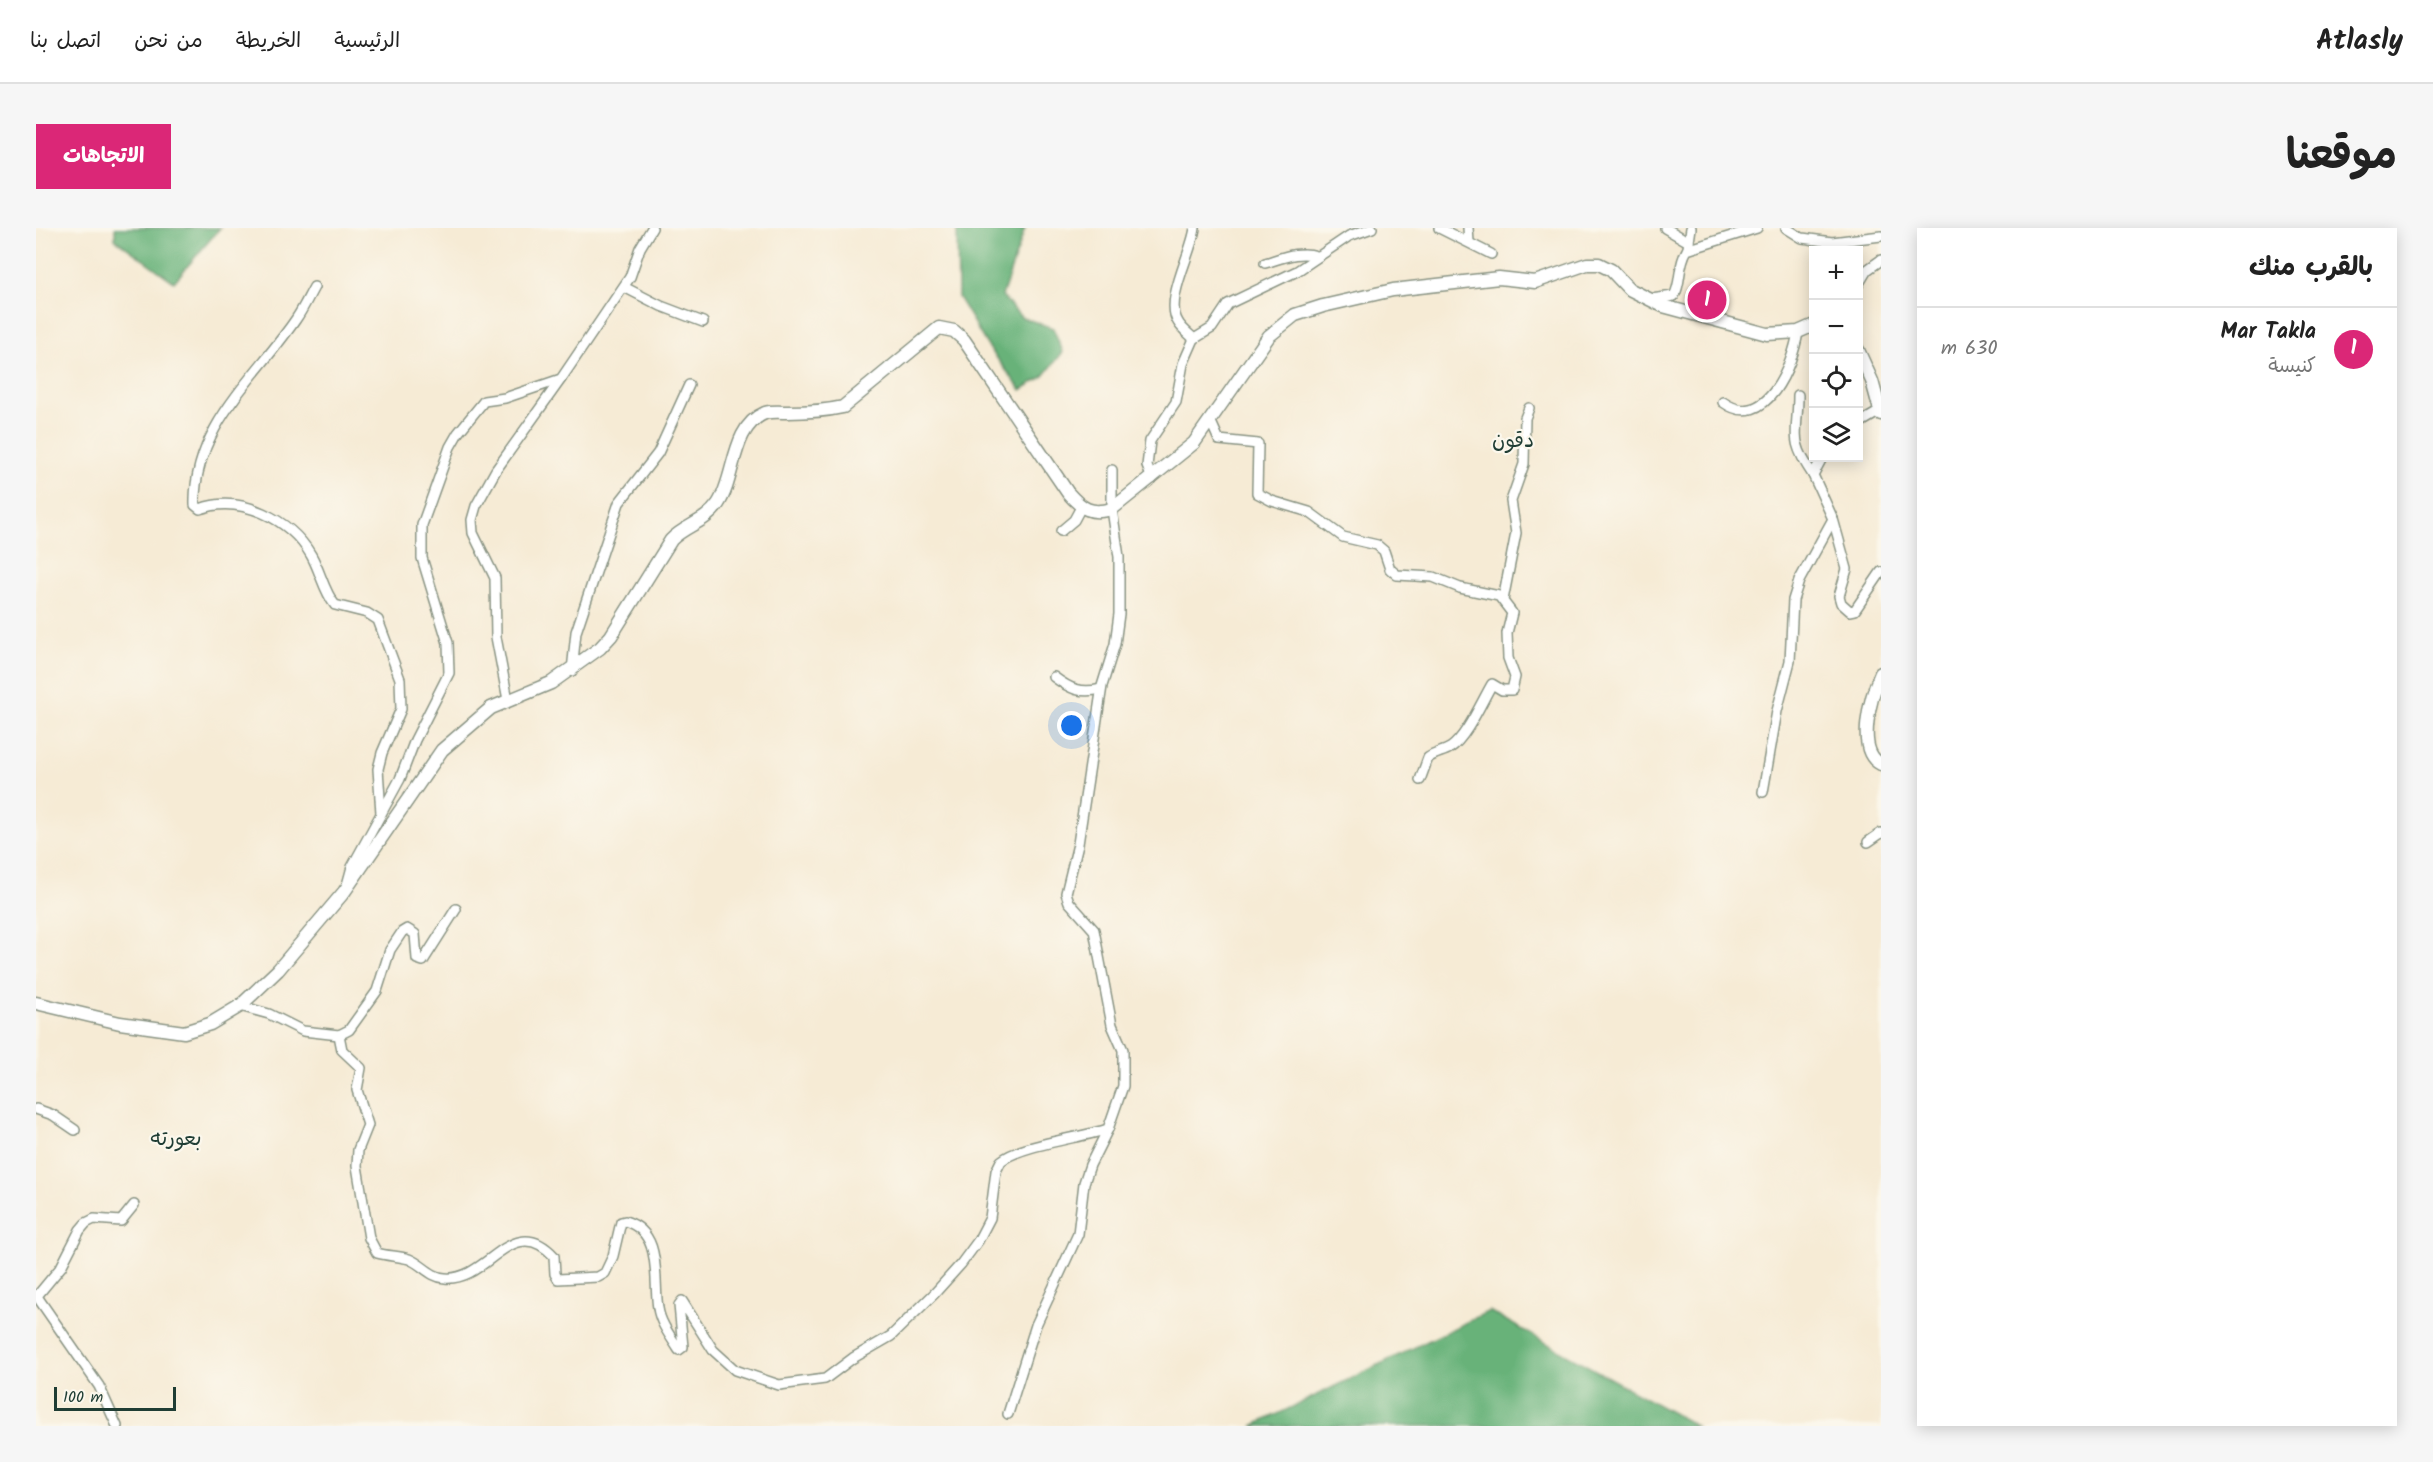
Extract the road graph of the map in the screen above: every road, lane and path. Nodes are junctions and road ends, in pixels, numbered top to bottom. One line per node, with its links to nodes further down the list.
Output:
1 (652, 228): 19 (street)
2 (1195, 228): 24 (street)
3 (1371, 228): 14 (street)
4 (1439, 228): 11 (street)
5 (1468, 228): 11 (street)
6 (1665, 228): 12 (street)
7 (1691, 228): 12 (street)
8 (1757, 228): 12 (street)
9 (1786, 228): 10 (street)
10 (1881, 236)
11 (1469, 242): 13 (street)
12 (1688, 246): 20 (street)
13 (1491, 254)
14 (1317, 256): 16 (street); 24 (street)
15 (1881, 260): 17 (street)
16 (1265, 263)
17 (1863, 277)
18 (314, 287): 53 (street)
19 (624, 287): 21 (street); 26 (street)
20 (1646, 299): 23 (main road); 34 (main road)
21 (703, 322)
22 (1809, 327): 23 (main road)
23 (1798, 332): 30 (street)
24 (1194, 339): 38 (street)
25 (1860, 354): 27 (main road)
26 (561, 380): 49 (street); 53 (street)
27 (1877, 381): 32 (main road)
28 (689, 386): 45 (street)
29 (1798, 395): 37 (street)
30 (1723, 402)
31 (1529, 408): 44 (street)
32 (1881, 412): 33 (street)
33 (1863, 421)
34 (1211, 422): 38 (main road); 44 (street)
35 (1820, 462): 37 (street)
36 (1112, 470): 40 (street)
37 (1813, 475): 41 (street)
38 (1152, 479): 40 (main road)
39 (1081, 507): 40 (main road); 42 (street); 45 (main road)
40 (1112, 509): 48 (street)
41 (1833, 519): 43 (street); 52 (street)
42 (1061, 531)
43 (1881, 572)
44 (1503, 600): 51 (street)
45 (572, 671): 49 (main road)
46 (1881, 673): 50 (main road)
47 (1054, 677): 48 (street)
48 (1101, 689): 62 (street)
49 (507, 700): 56 (main road)
50 (1881, 764)
51 (1420, 780)
52 (1763, 792)
53 (381, 813): 56 (street)
54 (1881, 833): 55 (street)
55 (1868, 842)
56 (344, 892): 59 (main road)
57 (456, 909): 60 (street)
58 (36, 1003): 59 (main road)
59 (240, 1006): 60 (street)
60 (339, 1035): 62 (street)
61 (36, 1109): 63 (street)
62 (1108, 1129): 66 (street)
63 (75, 1130)
64 (134, 1205): 65 (street)
65 (36, 1295): 67 (street)
66 (1008, 1414)
67 (117, 1426)

